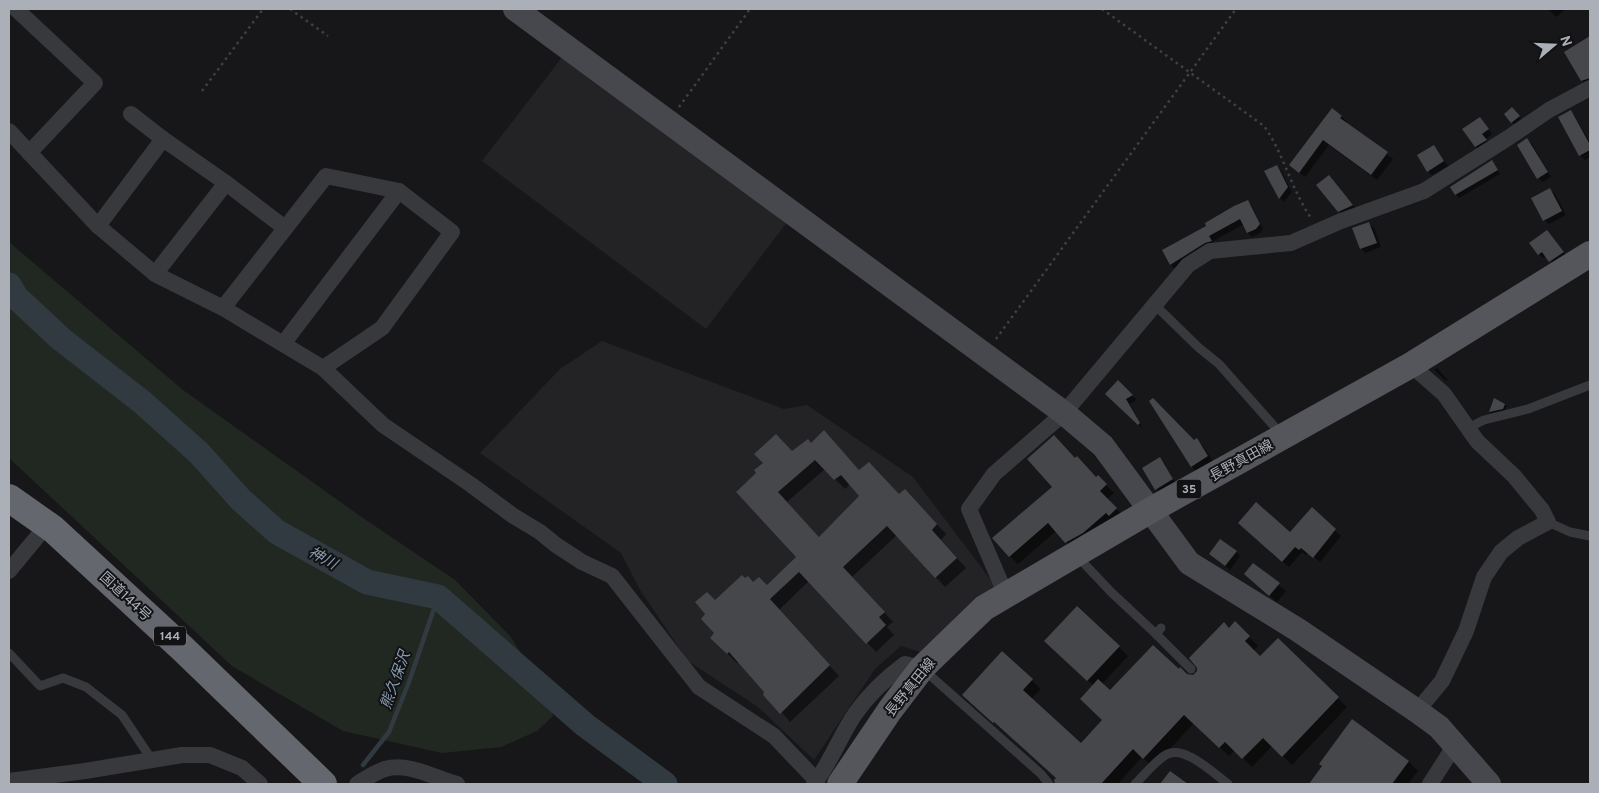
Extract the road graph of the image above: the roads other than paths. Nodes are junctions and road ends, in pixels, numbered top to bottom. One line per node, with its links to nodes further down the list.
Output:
1 (16, 9): 7 (street)
2 (515, 9): 20 (street)
3 (1590, 88): 14 (street)
4 (131, 114): 6 (street)
5 (9, 130): 7 (street)
6 (163, 139): 8 (street); 10 (street)
7 (29, 153): 10 (street)
8 (226, 183): 11 (street); 13 (street)
9 (400, 191): 11 (street); 16 (street); 18 (street)
10 (98, 226): 13 (street)
11 (285, 228): 15 (street)
12 (1590, 254): 17 (main road, 長野真田線 / 35)
13 (155, 274): 15 (street)
14 (1154, 304): 20 (street); 22 (lane)
15 (223, 308): 16 (street)
16 (283, 344): 18 (street)
17 (1411, 365): 21 (street); 22 (main road, 長野真田線 / 35)
18 (323, 368): 38 (street)
19 (1590, 384): 21 (lane)
20 (1064, 413): 24 (street); 30 (street)
21 (1468, 428): 25 (street)
22 (1282, 436): 24 (main road, 長野真田線 / 35)
23 (9, 498): 26 (highway, 国道144号 / 144)
24 (1151, 510): 28 (main road, 長野真田線 / 35); 34 (street)
25 (1548, 522): 27 (lane); 34 (street)
26 (47, 525): 29 (street); 40 (highway, 国道144号 / 144)
27 (1590, 536)
28 (1075, 554): 30 (main road, 長野真田線 / 35); 33 (lane)
29 (9, 571)
30 (1006, 595): 32 (main road, 長野真田線 / 35)
31 (9, 653): 36 (lane)
32 (922, 668): 38 (main road, 長野真田線 / 35); 43 (lane)
33 (1191, 669)
34 (1417, 711): 35 (street)
35 (1455, 745): 46 (street); 47 (street)
36 (152, 760): 37 (street); 39 (street)
37 (9, 781)
38 (824, 783)
39 (260, 784)
40 (323, 784)
41 (357, 784): 42 (street)
42 (456, 784)
43 (1049, 784)
44 (1135, 784): 45 (lane)
45 (1228, 784)
46 (1430, 784)
47 (1489, 784)

